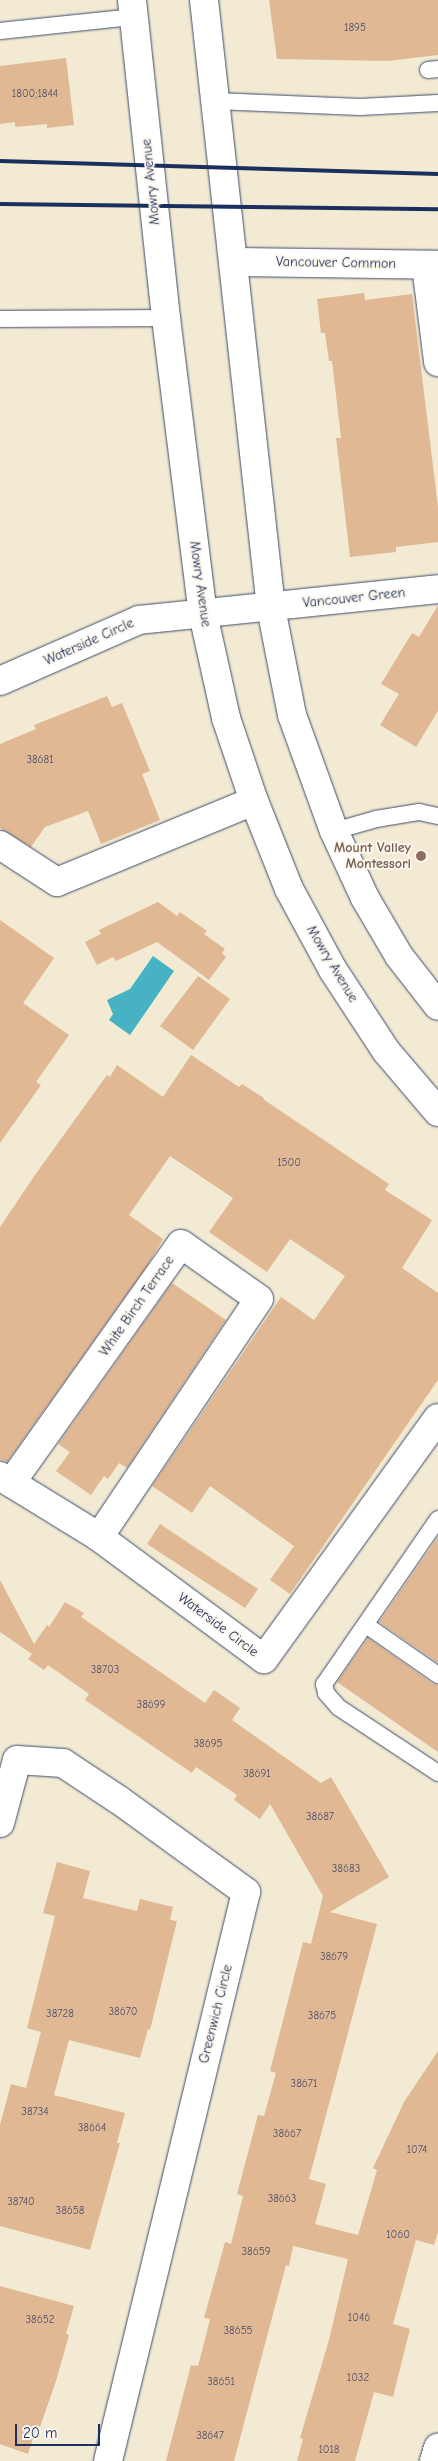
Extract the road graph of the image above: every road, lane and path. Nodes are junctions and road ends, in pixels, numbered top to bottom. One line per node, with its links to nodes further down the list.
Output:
1 (204, 0): 4 (street)
2 (133, 8): 3 (lane); 8 (street, Mowry Avenue)
3 (0, 31)
4 (215, 101): 5 (lane); 6 (street)
5 (438, 103)
6 (234, 262): 7 (street, Vancouver Common); 12 (street)
7 (432, 265): 10 (street)
8 (166, 318): 9 (lane); 13 (street, Mowry Avenue)
9 (0, 319)
10 (438, 362)
11 (438, 589): 12 (street, Vancouver Green)
12 (271, 608): 13 (street, Waterside Circle); 17 (street)
13 (203, 614): 14 (street, Waterside Circle); 15 (street, Mowry Avenue)
14 (0, 681)
15 (254, 801): 18 (street); 20 (street, Mowry Avenue)
16 (438, 816): 17 (lane)
17 (334, 832): 19 (street)
18 (0, 845)
19 (438, 1006)
20 (438, 1112)
21 (438, 1418): 24 (street, Waterside Circle)
22 (6, 1479): 24 (street, Waterside Circle); 24 (street, White Birch Terrace)
23 (438, 1520): 25 (lane)
24 (99, 1537)
25 (366, 1625): 26 (lane); 27 (lane)
26 (438, 1676)
27 (438, 1773)
28 (0, 1822): 30 (street, Greenwich Circle)
29 (438, 2448): 31 (street)
30 (108, 2461)
31 (434, 2461)

